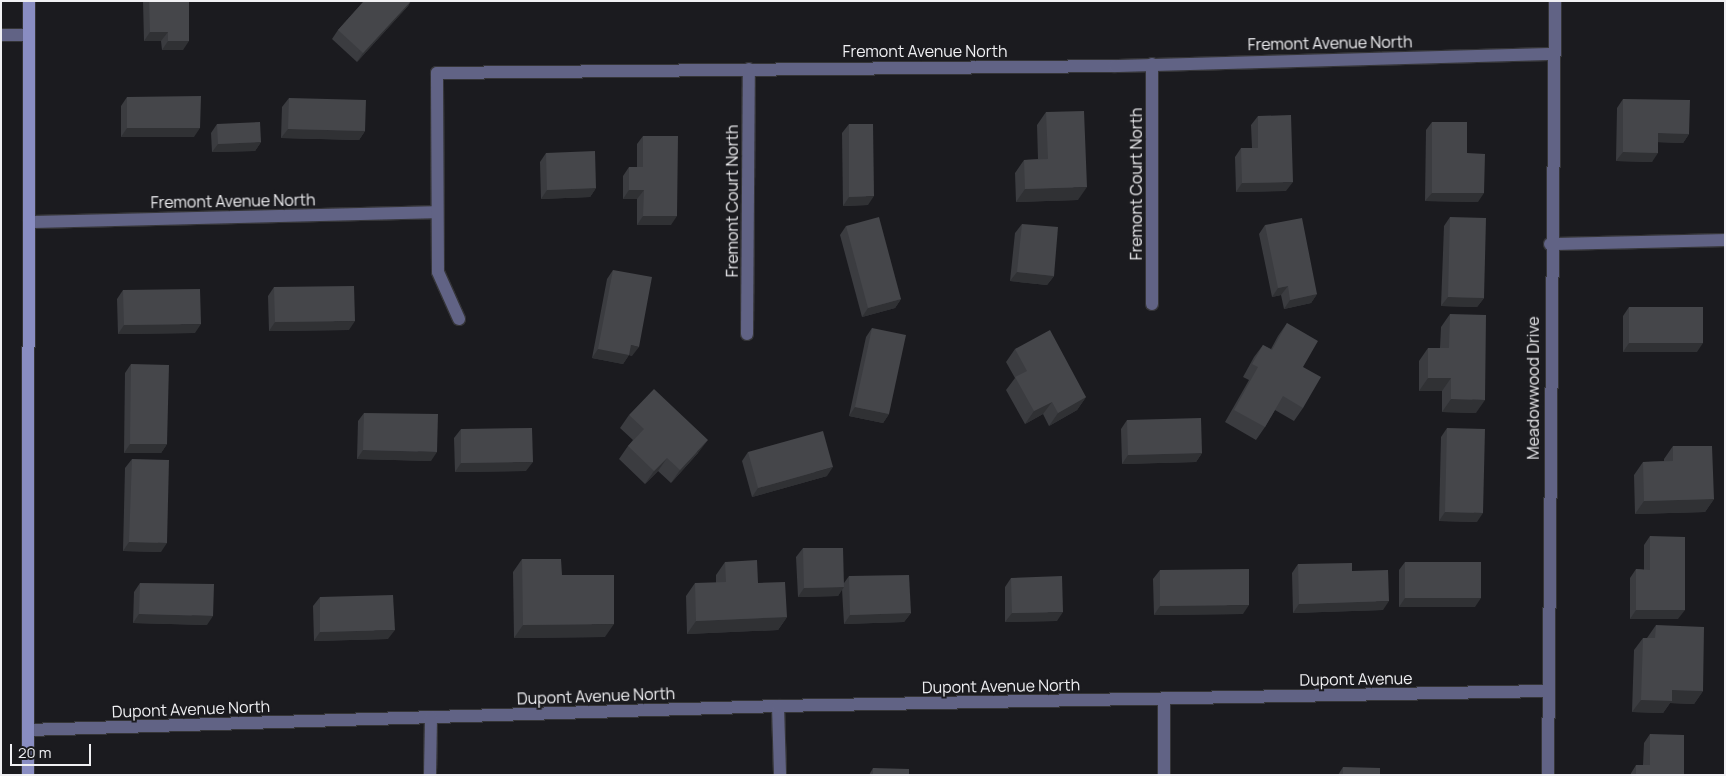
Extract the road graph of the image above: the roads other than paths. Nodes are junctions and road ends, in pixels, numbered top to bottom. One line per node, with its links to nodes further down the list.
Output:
1 (29, 1): 4 (street)
2 (1555, 1): 5 (street, Meadowwood Drive)
3 (1, 35): 4 (street)
4 (29, 35): 9 (street)
5 (1552, 54): 6 (street, Fremont Avenue North); 11 (street, Meadowwood Drive)
6 (1152, 64): 7 (street, Fremont Avenue North); 12 (street, Fremont Court North)
7 (749, 69): 8 (street, Fremont Avenue North); 14 (street, Fremont Court North)
8 (437, 212): 9 (street, Fremont Avenue North); 13 (street, Fremont Avenue North)
9 (29, 222): 19 (street)
10 (1725, 240): 11 (street)
11 (1550, 244): 15 (street, Meadowwood Drive)
12 (1152, 304)
13 (459, 319)
14 (748, 334)
15 (1548, 690): 16 (street, Dupont Avenue); 24 (street, Meadowwood Drive)
16 (1164, 700): 17 (street, Dupont Avenue North); 23 (street)
17 (778, 706): 18 (street, Dupont Avenue North); 22 (street)
18 (431, 717): 19 (street, Dupont Avenue North); 21 (street)
19 (28, 730): 20 (street)
20 (28, 775)
21 (430, 775)
22 (780, 775)
23 (1164, 775)
24 (1548, 775)

